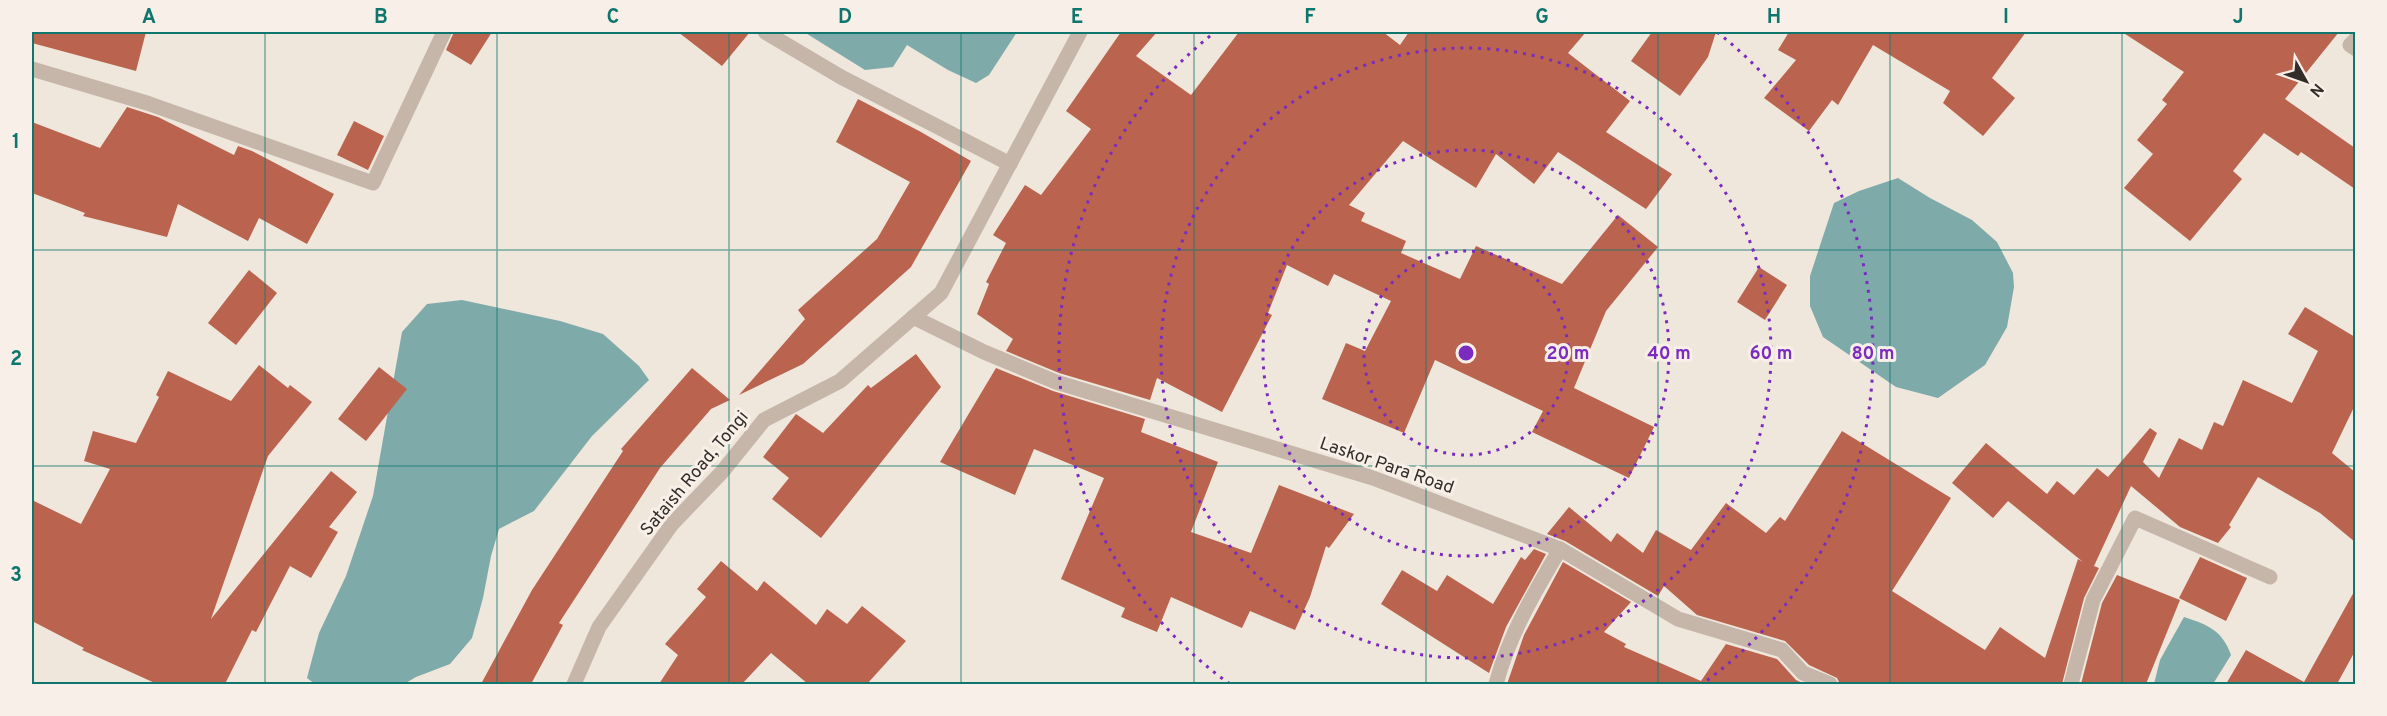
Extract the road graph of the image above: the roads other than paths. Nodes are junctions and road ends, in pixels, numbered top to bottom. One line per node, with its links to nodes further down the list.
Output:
1 (444, 32): 6 (street)
2 (765, 32): 7 (street)
3 (1080, 32): 7 (street, Sataish Road, Tongi)
4 (2355, 39): 5 (street)
5 (2355, 49)
6 (32, 69)
7 (1010, 164): 8 (street, Sataish Road, Tongi)
8 (913, 318): 9 (street, Laskor Para Road); 12 (street, Sataish Road, Tongi)
9 (1560, 549): 11 (street, Laskor Para Road); 13 (street)
10 (2270, 577): 15 (street)
11 (1800, 679): 14 (street, Laskor Para Road)
12 (574, 684)
13 (1496, 684)
14 (1830, 684)
15 (2071, 684)

